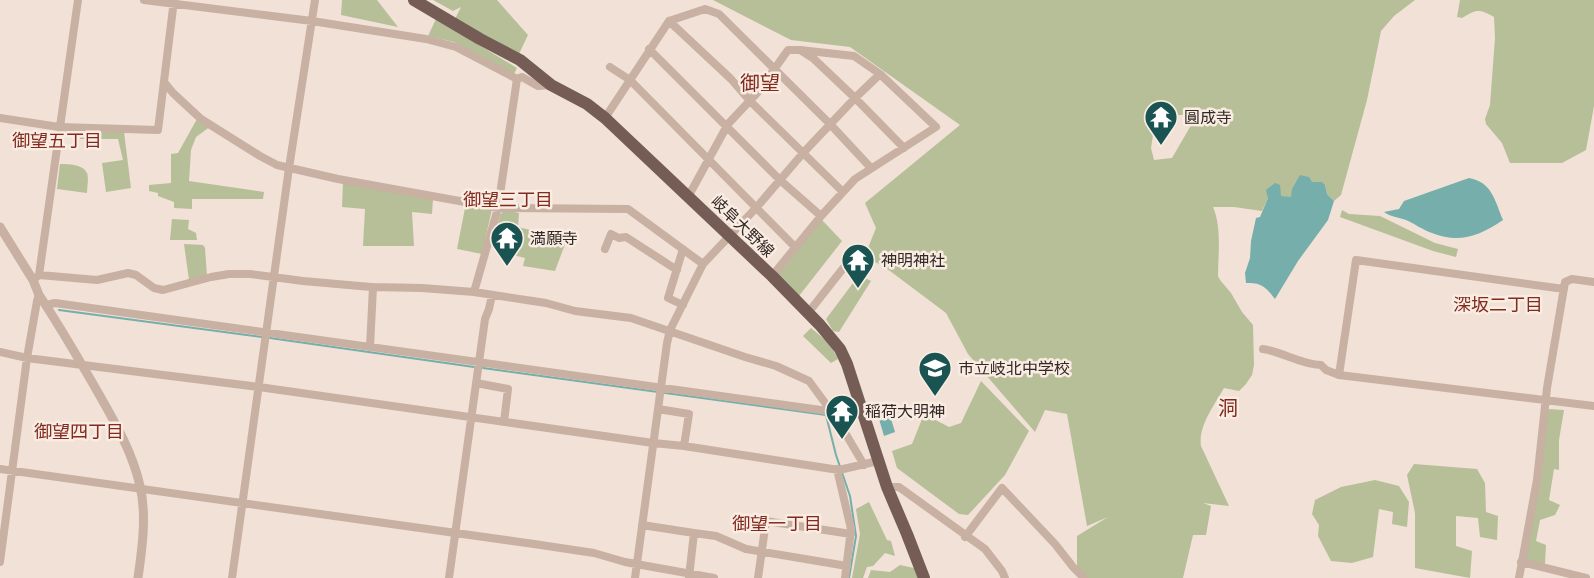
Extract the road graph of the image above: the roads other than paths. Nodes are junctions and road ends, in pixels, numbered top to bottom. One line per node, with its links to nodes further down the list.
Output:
1 (78, 0): 23 (street)
2 (144, 0): 5 (street)
3 (315, 0): 6 (street)
4 (414, 0): 16 (main road, 岐阜大野線)
5 (174, 2): 6 (street); 15 (street)
6 (312, 21): 13 (street); 27 (street)
7 (669, 21): 8 (street); 11 (street); 18 (street)
8 (649, 49): 14 (street); 22 (street)
9 (800, 50): 11 (street); 12 (street); 17 (street)
10 (610, 67): 14 (street)
11 (774, 69): 18 (street); 21 (street)
12 (880, 74): 17 (street); 24 (street)
13 (516, 79): 16 (street); 32 (street)
14 (630, 80): 20 (street); 26 (street)
15 (164, 82): 23 (street); 27 (street)
16 (551, 85): 20 (main road, 岐阜大野線)
17 (855, 98): 21 (street); 24 (street)
18 (750, 101): 22 (street); 25 (street)
19 (0, 118): 23 (street)
20 (605, 118): 31 (main road, 岐阜大野線)
21 (830, 124): 25 (street); 28 (street)
22 (726, 126): 26 (street); 29 (street)
23 (59, 127): 44 (street)
24 (904, 148): 28 (street)
25 (804, 152): 29 (street); 30 (street)
26 (709, 160): 31 (street); 33 (street)
27 (289, 168): 32 (street); 45 (street)
28 (871, 168): 30 (street)
29 (780, 180): 33 (street); 34 (street)
30 (843, 192): 34 (street)
31 (688, 197): 36 (main road, 岐阜大野線)
32 (498, 208): 39 (street); 49 (street)
33 (756, 208): 36 (street); 37 (street)
34 (821, 216): 37 (street)
35 (2, 232): 44 (street)
36 (729, 236): 41 (street); 43 (main road, 岐阜大野線)
37 (795, 247): 43 (street)
38 (605, 249): 42 (street)
39 (683, 249): 41 (street); 42 (street)
40 (852, 257): 54 (street)
41 (704, 264): 53 (street)
42 (677, 270): 53 (street)
43 (772, 276): 54 (main road, 岐阜大野線)
44 (36, 277): 45 (street); 50 (street)
45 (274, 278): 47 (street); 56 (street)
46 (1594, 282): 48 (street)
47 (373, 287): 49 (street); 57 (street)
48 (1564, 289): 63 (street); 67 (street)
49 (474, 292): 51 (street)
50 (39, 295): 52 (street); 60 (street)
51 (492, 296): 55 (street); 61 (street)
52 (46, 305): 56 (street); 62 (street)
53 (683, 305): 55 (street)
54 (808, 313): 75 (main road, 岐阜大野線)
55 (670, 330): 66 (street); 70 (street)
56 (266, 333): 57 (street); 65 (street)
57 (370, 347): 61 (street)
58 (1263, 349): 63 (street)
59 (0, 352): 60 (street)
60 (27, 358): 62 (street); 79 (street)
61 (479, 362): 64 (street); 66 (street)
62 (81, 364): 65 (street); 81 (street)
63 (1339, 375): 67 (street)
64 (476, 383): 71 (street); 72 (street)
65 (259, 387): 71 (street); 82 (street)
66 (661, 388): 69 (street); 70 (street)
67 (1546, 399): 68 (street); 90 (street)
68 (1594, 406)
69 (658, 409): 73 (street); 74 (street)
70 (831, 410): 76 (street)
71 (471, 417): 72 (street); 84 (street)
72 (504, 422): 73 (street)
73 (653, 443): 74 (street); 83 (street)
74 (684, 446): 78 (street)
75 (878, 461): 76 (street); 80 (main road, 岐阜大野線)
76 (864, 465): 78 (street)
77 (0, 469): 79 (street)
78 (837, 469): 86 (street)
79 (12, 471): 81 (street); 89 (street)
80 (887, 487): 87 (street); 101 (main road, 岐阜大野線)
81 (141, 489): 82 (street); 94 (street)
82 (242, 502): 84 (street); 95 (street)
83 (642, 525): 85 (street); 91 (street)
84 (456, 532): 91 (street); 96 (street)
85 (694, 533): 88 (street); 93 (street)
86 (851, 534): 88 (street); 92 (street)
87 (965, 537): 102 (street); 103 (street)
88 (761, 552): 92 (street); 99 (street)
89 (0, 562)
90 (1521, 562): 104 (street); 105 (street)
91 (637, 564): 93 (street); 97 (street)
92 (847, 566): 100 (street)
93 (689, 576): 98 (street)
94 (138, 578)
95 (232, 578)
96 (449, 578)
97 (635, 578)
98 (714, 578)
99 (758, 578)
100 (845, 578)
101 (924, 578)
102 (1005, 578)
103 (1084, 578)
104 (1519, 578)
105 (1586, 578)

